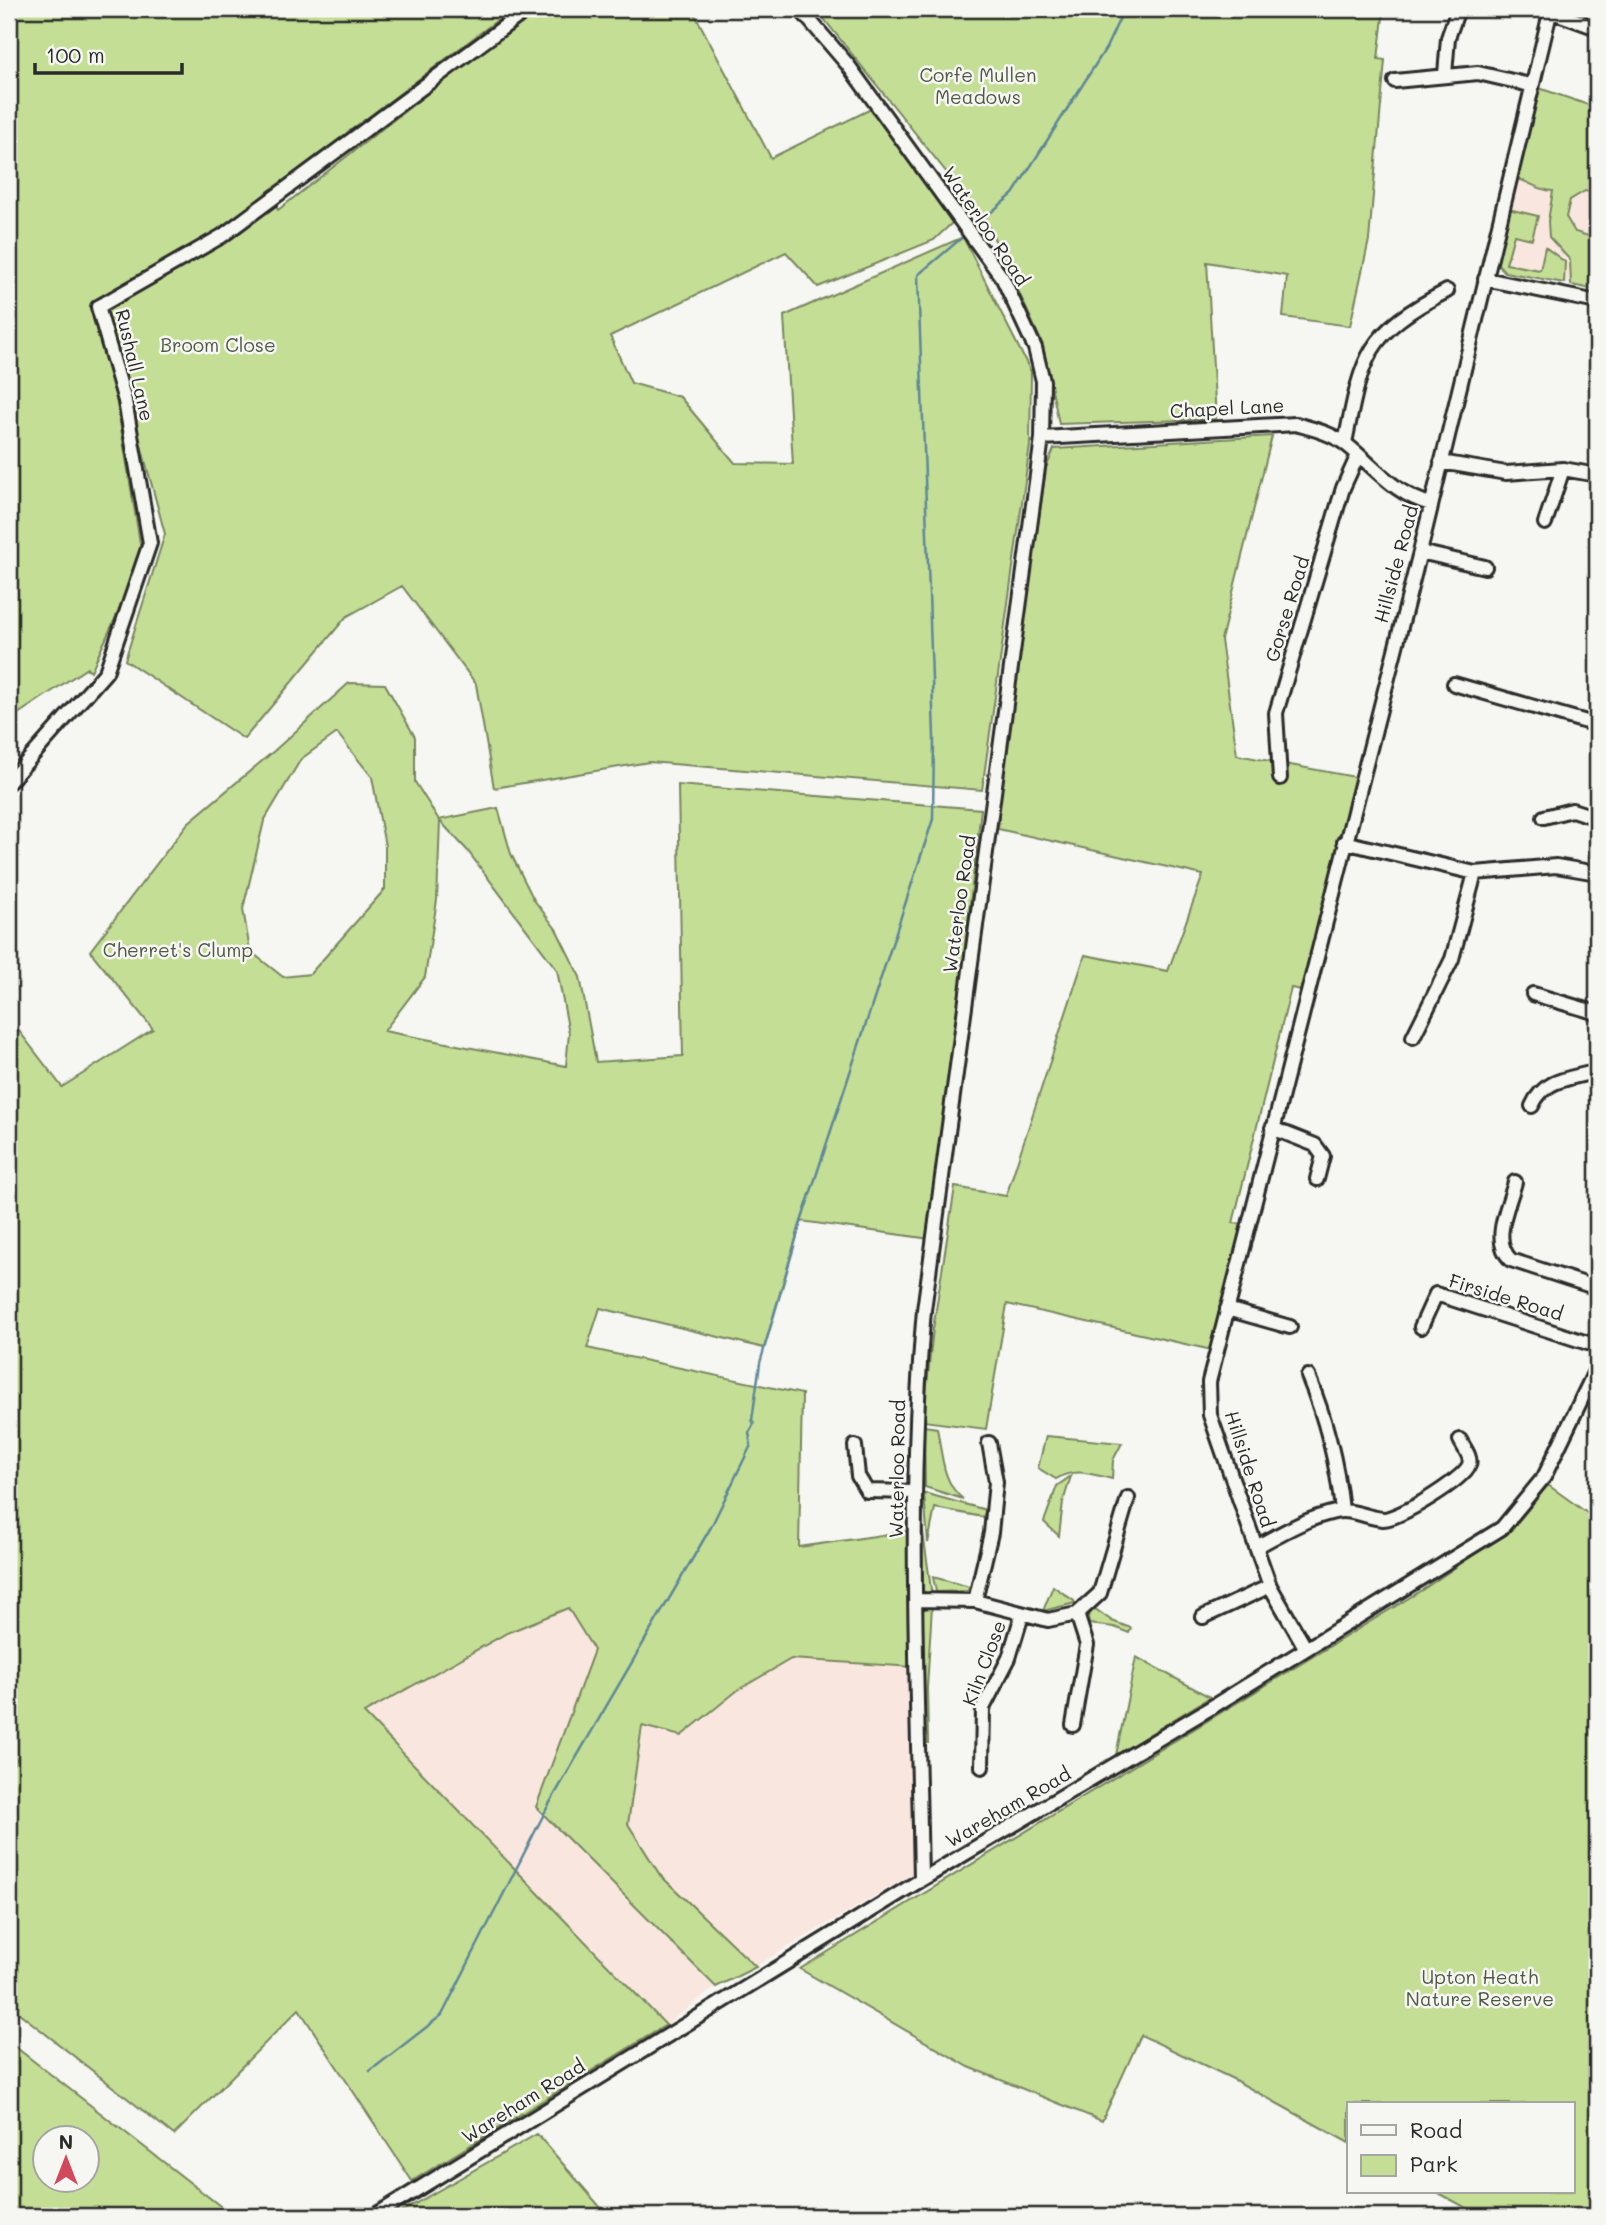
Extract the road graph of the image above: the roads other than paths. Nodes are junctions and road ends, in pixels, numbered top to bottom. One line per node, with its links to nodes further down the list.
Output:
1 (528, 9): 25 (street, Rushall Lane)
2 (800, 9): 12 (street, Waterloo Road)
3 (1551, 10): 5 (street); 8 (street, Hillside Road)
4 (1457, 12): 6 (street)
5 (1597, 28)
6 (1445, 74): 7 (street); 8 (street)
7 (1395, 81)
8 (1530, 85): 9 (street, Hillside Road)
9 (1485, 279): 11 (street); 15 (street, Hillside Road)
10 (1447, 291): 13 (street)
11 (1597, 302)
12 (1042, 438): 13 (street, Chapel Lane); 49 (street, Waterloo Road)
13 (1345, 443): 14 (street, Chapel Lane)
14 (1358, 455): 18 (street, Chapel Lane); 24 (street, Gorse Road)
15 (1441, 462): 16 (street); 18 (street, Hillside Road)
16 (1563, 469): 17 (street); 19 (street)
17 (1597, 475)
18 (1431, 504): 20 (street, Hillside Road)
19 (1545, 523)
20 (1420, 552): 21 (street); 28 (street, Hillside Road)
21 (1485, 567)
22 (1454, 684): 23 (street)
23 (1597, 725)
24 (1280, 778)
25 (9, 782)
26 (1544, 817): 27 (street)
27 (1597, 818)
28 (1344, 842): 29 (street); 36 (street, Hillside Road)
29 (1475, 873): 30 (street); 33 (street)
30 (1597, 873)
31 (1540, 993): 32 (street)
32 (1597, 1013)
33 (1413, 1037)
34 (1597, 1071): 35 (street)
35 (1532, 1106)
36 (1272, 1128): 37 (street); 40 (street, Hillside Road)
37 (1317, 1178)
38 (1515, 1182): 39 (street)
39 (1597, 1288)
40 (1227, 1309): 41 (street); 52 (street, Hillside Road)
41 (1290, 1327)
42 (1421, 1327): 43 (street, Firside Road)
43 (1597, 1346)
44 (1597, 1367): 59 (street, Wareham Road)
45 (1308, 1376): 51 (street)
46 (1460, 1440): 51 (street)
47 (989, 1443): 55 (street)
48 (855, 1446): 49 (street)
49 (914, 1492): 54 (street, Waterloo Road)
50 (1128, 1498): 56 (street)
51 (1342, 1510): 52 (street)
52 (1256, 1547): 53 (street, Hillside Road)
53 (1270, 1586): 58 (street); 59 (street, Hillside Road)
54 (917, 1601): 55 (street); 62 (street, Waterloo Road)
55 (975, 1601): 57 (street)
56 (1077, 1614): 57 (street); 60 (street)
57 (1022, 1615): 61 (street, Kiln Close)
58 (1203, 1617)
59 (1306, 1649): 62 (street, Wareham Road)
60 (1073, 1725)
61 (982, 1767)
62 (921, 1880): 63 (street, Wareham Road)
63 (374, 2216)

